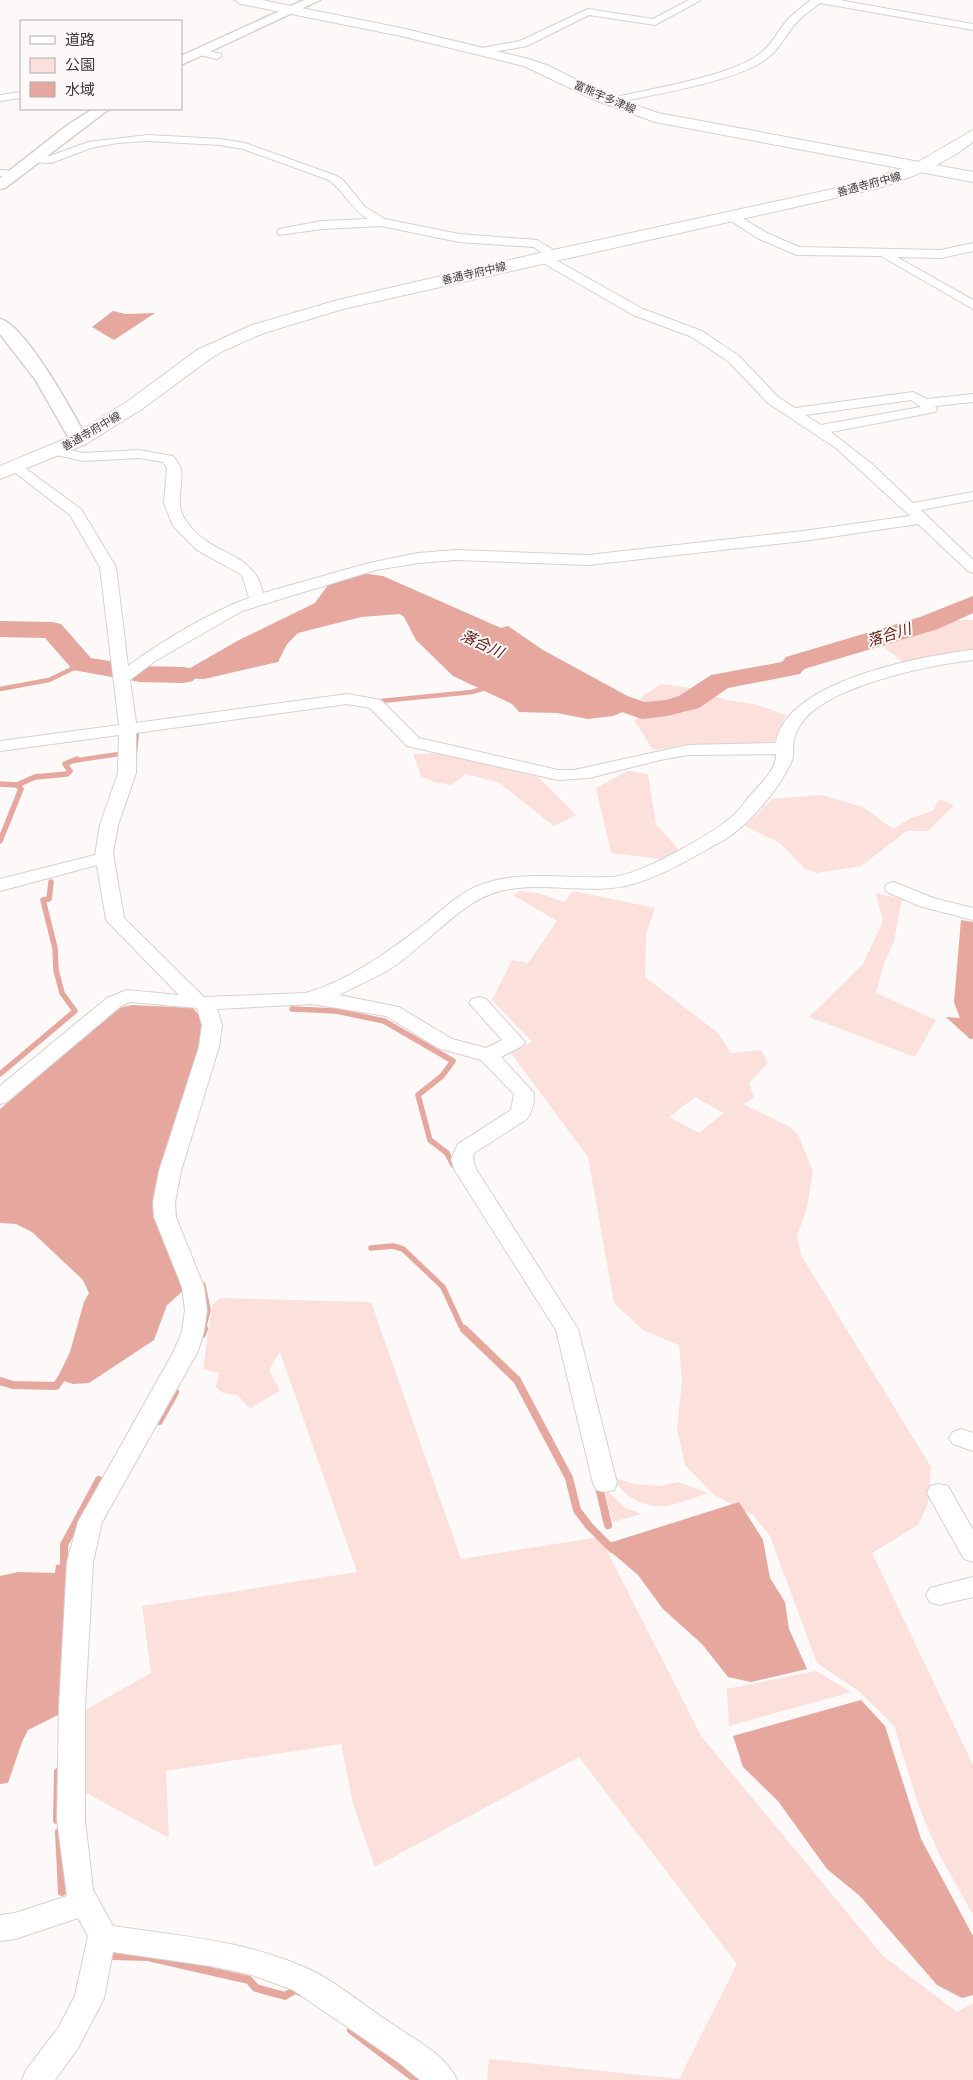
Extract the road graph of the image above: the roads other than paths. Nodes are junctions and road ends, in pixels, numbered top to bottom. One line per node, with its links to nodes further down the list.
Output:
1 (241, 0): 6 (main road, 富熊宇多津線)
2 (314, 0): 6 (street)
3 (696, 0): 8 (street)
4 (818, 0): 14 (street)
5 (822, 0): 7 (street)
6 (294, 10): 8 (main road, 富熊宇多津線); 9 (street)
7 (973, 27)
8 (482, 51): 14 (main road, 富熊宇多津線)
9 (200, 52): 10 (street); 11 (street)
10 (217, 56)
11 (182, 61)
12 (20, 95): 13 (street)
13 (0, 98)
14 (611, 101): 18 (main road, 富熊宇多津線)
15 (100, 110): 17 (street)
16 (973, 136): 18 (main road, 善通寺府中線)
17 (34, 160): 20 (street); 24 (street)
18 (924, 166): 21 (main road, 富熊宇多津線); 23 (main road, 善通寺府中線)
19 (0, 173): 20 (street)
20 (17, 174): 22 (street)
21 (973, 177)
22 (0, 185)
23 (732, 216): 27 (street); 28 (main road, 善通寺府中線)
24 (381, 222): 25 (street); 28 (street)
25 (283, 232)
26 (973, 246): 27 (street)
27 (885, 255): 29 (street)
28 (547, 256): 33 (street); 35 (main road, 善通寺府中線)
29 (973, 305)
30 (0, 324): 35 (street)
31 (973, 398): 32 (street)
32 (925, 403): 33 (street); 34 (street)
33 (790, 413): 34 (street)
34 (818, 430): 39 (street)
35 (79, 440): 36 (main road, 善通寺府中線)
36 (57, 451): 37 (main road, 善通寺府中線); 41 (street)
37 (8, 470): 43 (street)
38 (973, 496): 39 (street)
39 (917, 513): 40 (street); 41 (street)
40 (973, 568)
41 (257, 600): 43 (street)
42 (973, 655): 46 (street)
43 (126, 671): 44 (street)
44 (128, 729): 45 (street); 46 (street); 47 (street)
45 (0, 746)
46 (782, 748): 51 (street)
47 (104, 858): 48 (street); 52 (street)
48 (0, 885)
49 (894, 888): 50 (street)
50 (973, 914)
51 (307, 1000): 52 (street); 54 (street)
52 (202, 1002): 55 (street); 61 (street)
53 (480, 1003): 54 (street)
54 (488, 1055): 56 (street)
55 (0, 1097)
56 (605, 1483)
57 (940, 1493): 58 (street)
58 (973, 1552)
59 (973, 1587): 60 (street)
60 (939, 1595)
61 (84, 1903): 62 (street); 63 (street)
62 (0, 1928)
63 (102, 1935): 64 (street); 65 (street)
64 (37, 2080)
65 (442, 2080)

